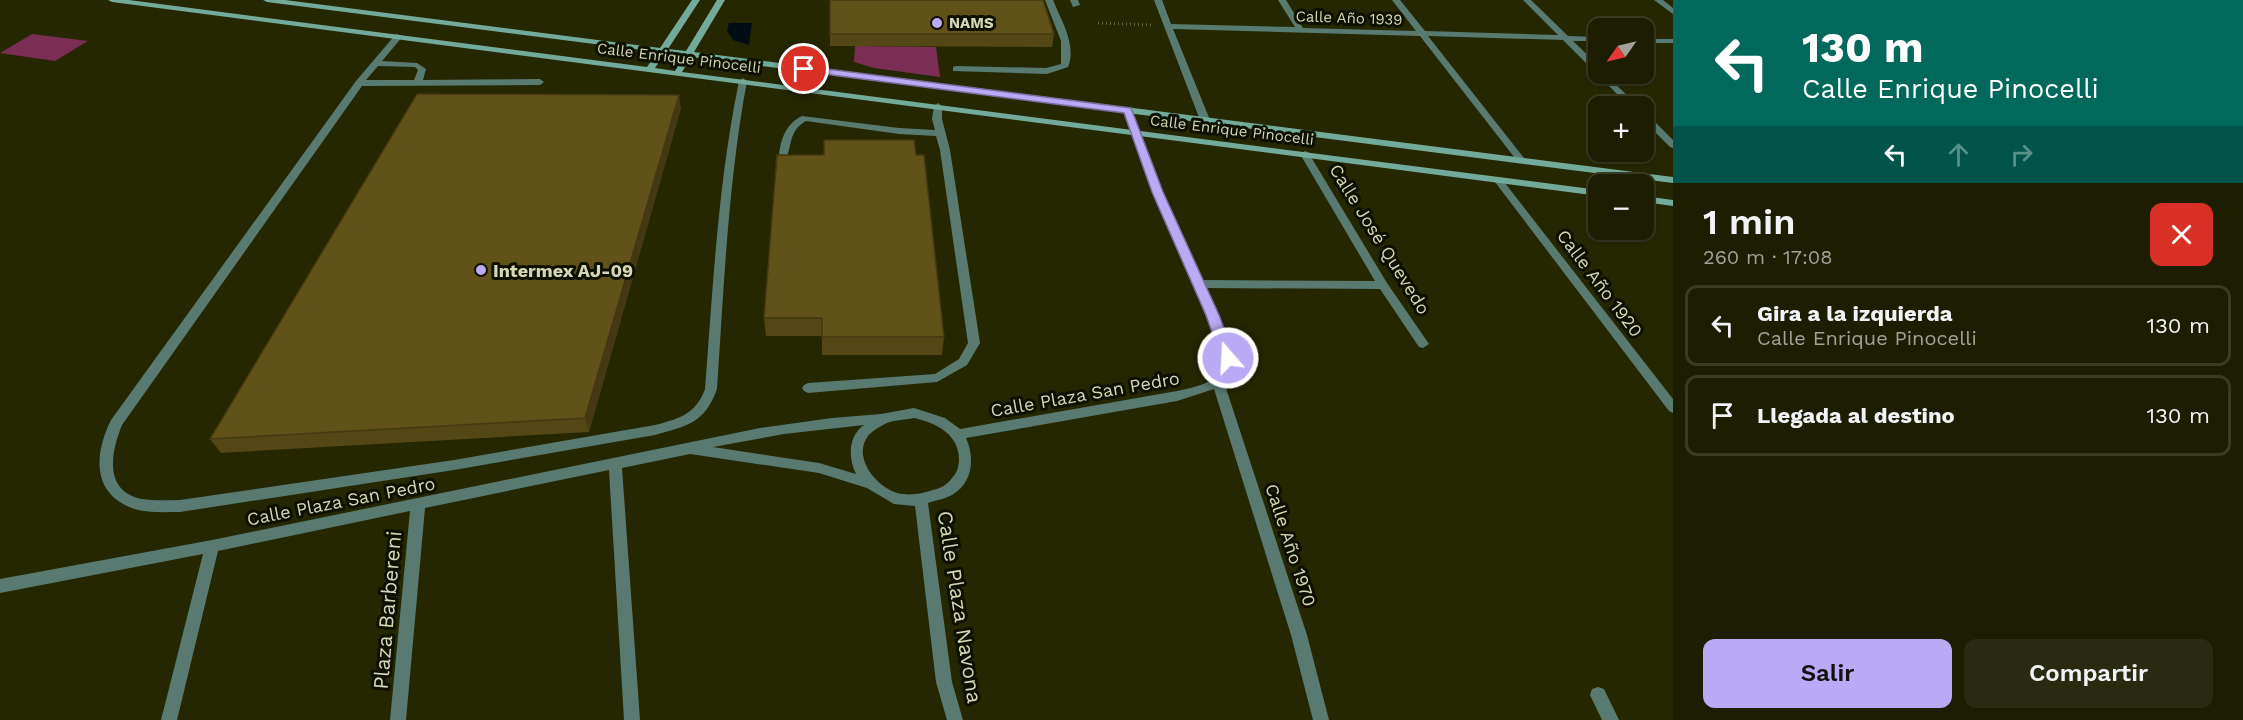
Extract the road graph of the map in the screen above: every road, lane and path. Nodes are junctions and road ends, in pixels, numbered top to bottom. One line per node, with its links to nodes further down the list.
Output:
1 (112, 0): 16 (main road, Calle Enrique Pinocelli)
2 (267, 0): 21 (main road, Calle Enrique Pinocelli)
3 (696, 0): 21 (main road)
4 (721, 0): 22 (main road)
5 (1049, 0): 26 (street)
6 (1158, 0): 13 (street)
7 (1282, 0): 14 (street)
8 (1396, 0): 15 (street)
9 (1527, 0): 17 (street)
10 (1658, 0): 11 (street)
11 (1673, 12)
12 (1098, 23): 13 (path)
13 (1168, 26): 14 (street, Calle Año 1939); 36 (street)
14 (1300, 30): 15 (street, Calle Año 1939)
15 (1423, 34): 17 (street, Calle Año 1939); 43 (street)
16 (399, 36): 24 (street); 25 (main road, Calle Enrique Pinocelli)
17 (1566, 38): 18 (street, Calle Año 1939); 23 (street)
18 (1588, 39)
19 (1654, 41): 20 (street)
20 (1673, 41)
21 (662, 51): 22 (main road, Calle Enrique Pinocelli); 25 (main road)
22 (689, 54): 27 (main road); 35 (main road, Calle Enrique Pinocelli)
23 (1588, 60)
24 (375, 63): 30 (street); 31 (street)
25 (650, 69): 27 (main road, Calle Enrique Pinocelli)
26 (956, 69)
27 (678, 72): 28 (main road, Calle Enrique Pinocelli)
28 (743, 81): 30 (street); 34 (main road, Calle Enrique Pinocelli)
29 (540, 82): 31 (street)
30 (359, 83): 31 (street)
31 (417, 84)
32 (1612, 84): 33 (street)
33 (1624, 96)
34 (938, 106): 38 (main road, Calle Enrique Pinocelli); 39 (street)
35 (1128, 110): 36 (main road, Calle Enrique Pinocelli); 38 (street)
36 (1205, 120): 43 (main road, Calle Enrique Pinocelli)
37 (1654, 126): 40 (street)
38 (1134, 132): 41 (main road, Calle Enrique Pinocelli); 49 (street)
39 (940, 133): 42 (street); 53 (street)
40 (1673, 145)
41 (1305, 154): 44 (main road, Calle Enrique Pinocelli); 50 (street, Calle José Quevedo)
42 (784, 156)
43 (1521, 160): 45 (main road, Calle Enrique Pinocelli)
44 (1498, 180): 46 (main road, Calle Enrique Pinocelli); 54 (street, Calle Año 1920)
45 (1673, 180)
46 (1588, 192)
47 (1654, 200): 48 (main road)
48 (1673, 203)
49 (1198, 284): 50 (street); 52 (street)
50 (1383, 285): 51 (street, Calle José Quevedo)
51 (1423, 344)
52 (1218, 382): 56 (street, Calle Plaza San Pedro); 69 (street, Calle Año 1970)
53 (808, 388)
54 (1673, 408)
55 (880, 418): 56 (street); 57 (street, Calle Plaza San Pedro); 59 (street)
56 (957, 435): 60 (street)
57 (688, 449): 58 (street, Calle Plaza San Pedro); 59 (street, Calle Plaza San Pedro)
58 (615, 464): 61 (street, Calle Plaza San Pedro); 67 (street)
59 (868, 483): 60 (street)
60 (921, 500): 68 (street, Calle Plaza Navona)
61 (418, 504): 62 (street, Calle Plaza San Pedro); 66 (street, Plaza Barbereni)
62 (212, 546): 63 (street, Calle Plaza San Pedro); 65 (street)
63 (0, 586)
64 (1598, 695): 70 (street)
65 (169, 720)
66 (398, 720)
67 (634, 720)
68 (955, 720)
69 (1322, 720)
70 (1611, 720)

